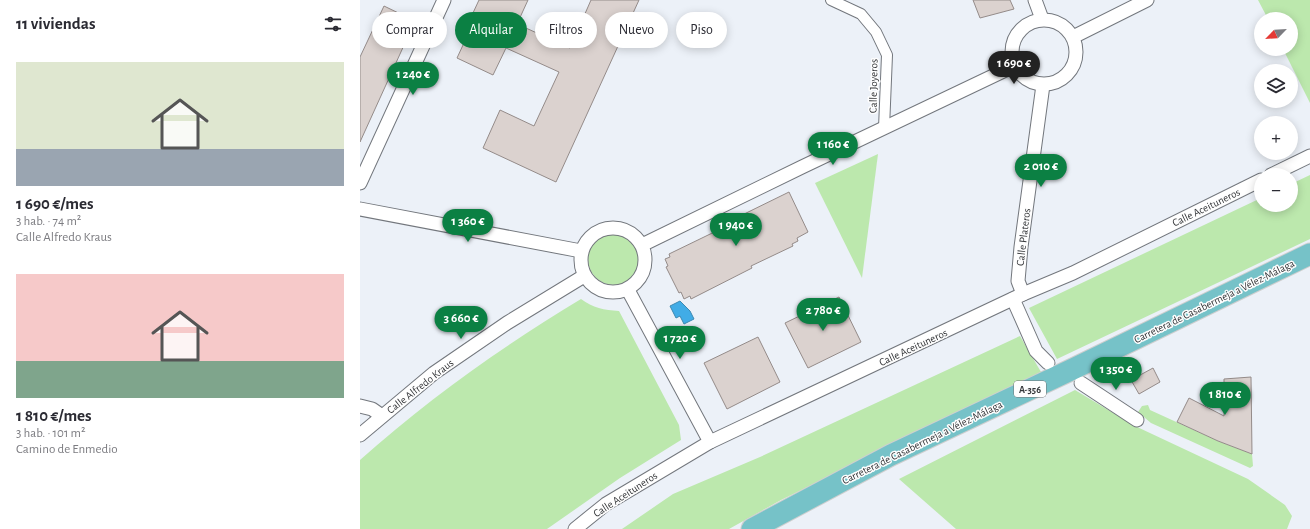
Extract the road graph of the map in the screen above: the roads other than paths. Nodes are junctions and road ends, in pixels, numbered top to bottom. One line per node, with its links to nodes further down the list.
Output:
1 (444, 0): 12 (street)
2 (831, 0): 9 (street, Calle Joyeros)
3 (1035, 0): 5 (street)
4 (1147, 0): 6 (street)
5 (1042, 19): 6 (street); 7 (street)
6 (1074, 37): 8 (street)
7 (1014, 66): 8 (street); 9 (street)
8 (1043, 84): 20 (street, Calle Plateros)
9 (884, 128): 15 (street)
10 (1310, 156): 11 (street)
11 (1286, 168)
12 (360, 183)
13 (1254, 183): 20 (street, Calle Aceituneros)
14 (360, 209): 16 (street)
15 (642, 245): 16 (street); 19 (street)
16 (581, 251): 18 (street)
17 (1310, 254): 29 (main road, Carretera de Casabermeja a Vélez-Málaga / A-356)
18 (584, 276): 19 (street); 24 (street, Calle Alfredo Kraus)
19 (628, 290): 27 (street)
20 (1018, 297): 21 (street, Calle Plateros); 27 (street, Calle Aceituneros)
21 (1048, 363)
22 (1081, 383): 25 (street)
23 (360, 406): 24 (street)
24 (382, 416): 26 (street, Calle Alfredo Kraus)
25 (1137, 420)
26 (360, 435)
27 (710, 442): 28 (street, Calle Aceituneros)
28 (574, 529)
29 (752, 529)

